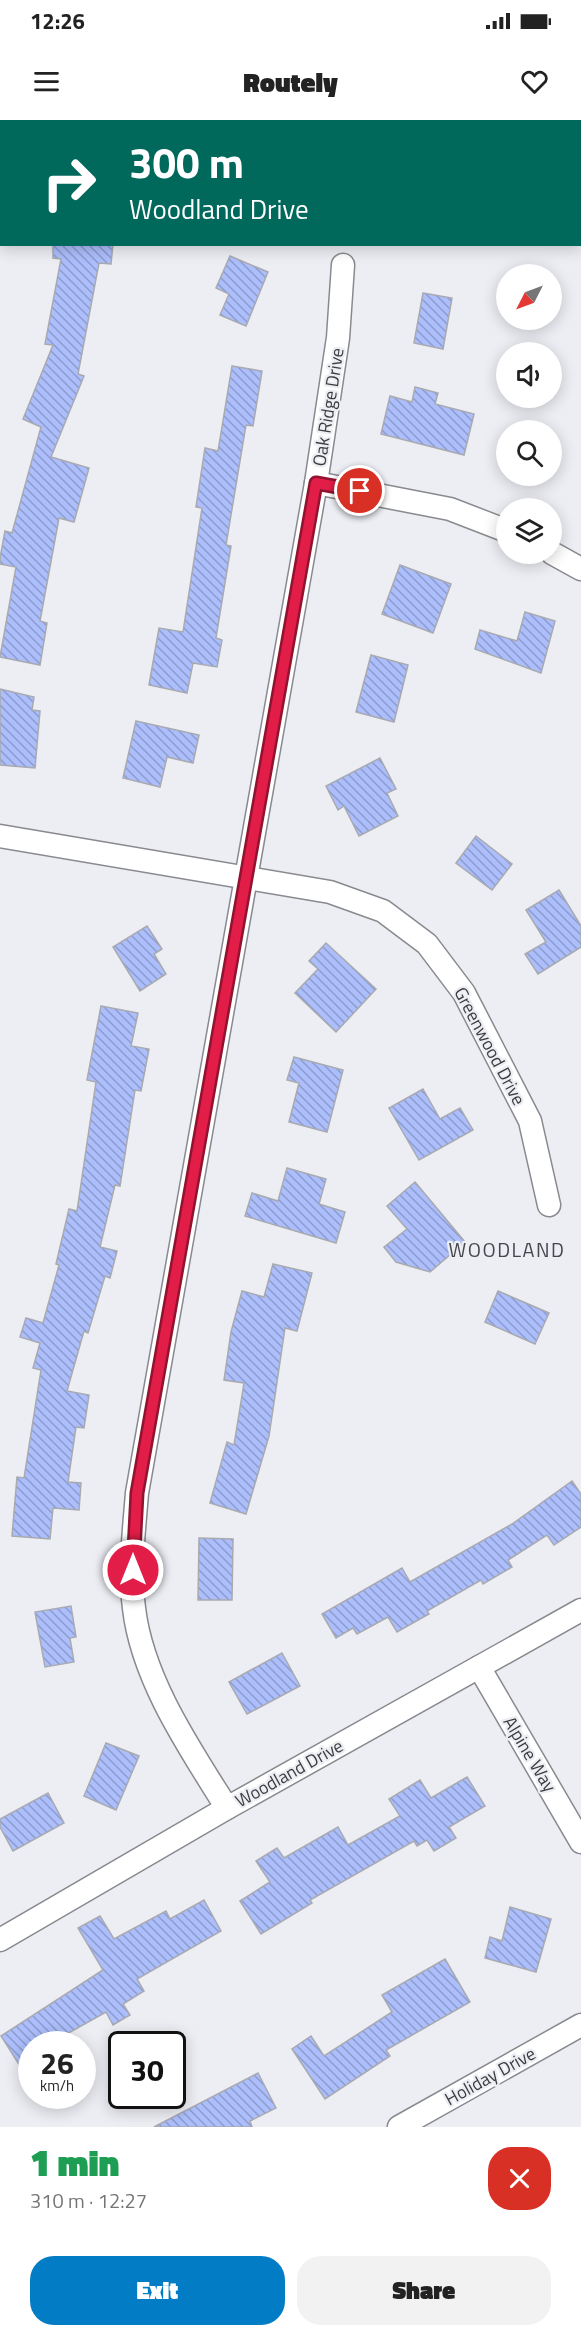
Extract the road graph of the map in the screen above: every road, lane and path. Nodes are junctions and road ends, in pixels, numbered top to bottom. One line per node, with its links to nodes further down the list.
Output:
1 (342, 265): 2 (street, Oak Ridge Drive)
2 (316, 483): 3 (street); 7 (street, Oak Ridge Drive)
3 (496, 527)
4 (562, 559): 5 (street)
5 (581, 569)
6 (0, 836): 7 (street, Greenwood Drive)
7 (245, 878): 8 (street, Greenwood Drive); 11 (street, Oak Ridge Drive)
8 (549, 1205)
9 (581, 1610): 10 (street, Woodland Drive)
10 (478, 1667): 11 (street, Woodland Drive); 12 (street, Alpine Way)
11 (227, 1808): 13 (street, Woodland Drive)
12 (581, 1842)
13 (0, 1940)
14 (581, 2025): 15 (street, Holiday Drive)
15 (399, 2127)

